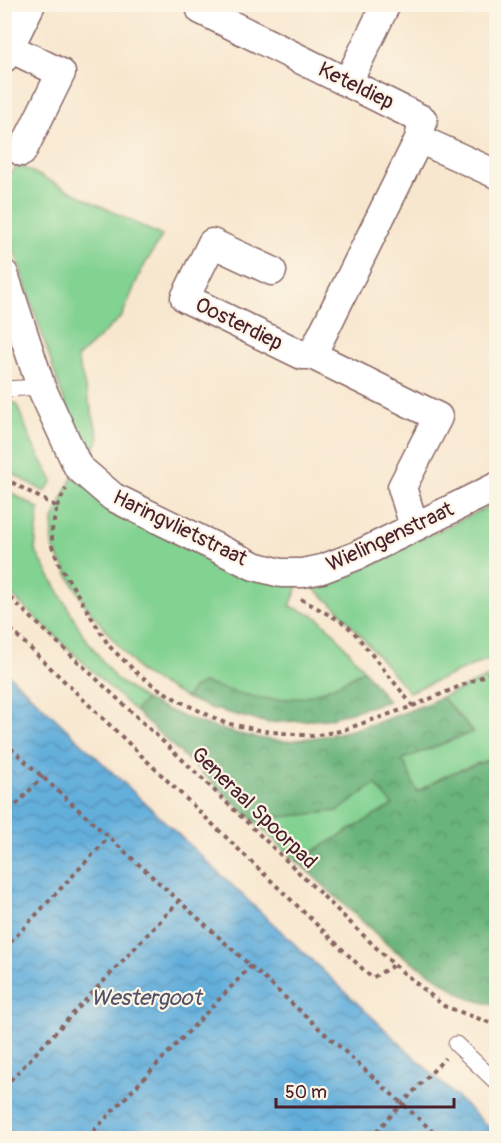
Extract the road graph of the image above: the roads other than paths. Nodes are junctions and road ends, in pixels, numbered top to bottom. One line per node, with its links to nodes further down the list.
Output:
1 (31, 4): 4 (street)
2 (203, 4): 5 (street, Keteldiep)
3 (386, 4): 5 (street)
4 (7, 53): 7 (street)
5 (348, 82): 6 (street, Keteldiep)
6 (419, 139): 8 (street); 11 (street)
7 (22, 152)
8 (496, 174)
9 (272, 271): 11 (street, Oosterdiep)
10 (4, 274): 12 (street, Haringvlietstraat)
11 (312, 355): 15 (street, Oosterdiep)
12 (41, 387): 13 (lane); 16 (street, Haringvlietstraat)
13 (4, 389)
14 (496, 487): 15 (street, Wielingenstraat)
15 (414, 526): 16 (street, Wielingenstraat)
16 (280, 573)
17 (456, 1044): 18 (lane)
18 (496, 1082)

